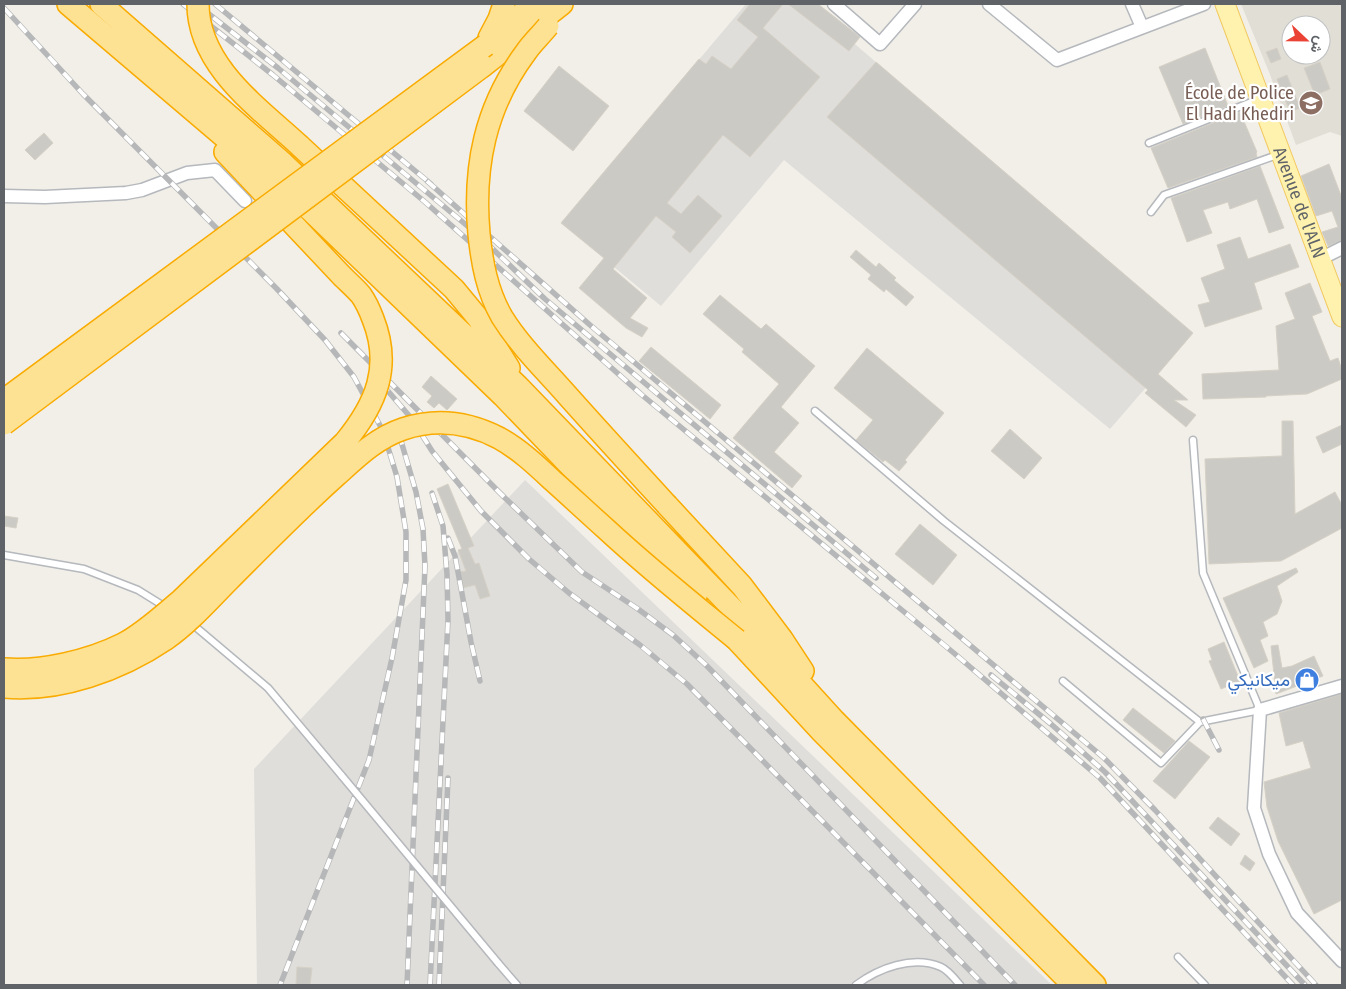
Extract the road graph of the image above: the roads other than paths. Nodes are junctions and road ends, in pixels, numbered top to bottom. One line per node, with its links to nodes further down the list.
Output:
1 (68, 4): 19 (highway)
2 (101, 4): 19 (highway)
3 (198, 4): 25 (highway, bridge)
4 (504, 4): 15 (highway)
5 (562, 4): 13 (highway)
6 (569, 4): 13 (highway)
7 (834, 4): 8 (street)
8 (915, 4)
9 (989, 4): 14 (street)
10 (1132, 4): 14 (street)
11 (1204, 4): 14 (street)
12 (1225, 4): 16 (main road, Avenue de l'ALN)
13 (539, 13): 15 (highway); 28 (highway, bridge); 39 (highway, bridge)
14 (1142, 27)
15 (486, 45): 26 (highway, bridge)
16 (1260, 99): 17 (lane); 18 (main road, Avenue de l'ALN)
17 (1149, 143)
18 (1281, 154): 21 (lane); 23 (main road, Avenue de l'ALN)
19 (263, 181): 20 (street); 25 (highway); 33 (highway); 34 (highway, bridge)
20 (4, 196)
21 (1151, 212)
22 (1342, 248): 23 (street)
23 (1320, 259): 24 (main road, Avenue de l'ALN)
24 (1342, 317)
25 (518, 386): 39 (highway)
26 (4, 400)
27 (815, 411): 40 (lane)
28 (4, 424)
29 (1193, 440): 38 (lane)
30 (4, 556): 31 (lane)
31 (177, 614)
32 (185, 619): 43 (lane, bridge)
33 (737, 640): 37 (highway, bridge); 46 (highway)
34 (4, 669)
35 (1063, 681): 40 (lane)
36 (1342, 686): 38 (street)
37 (4, 687)
38 (1260, 710): 40 (lane); 42 (street)
39 (834, 720): 47 (highway)
40 (1200, 722)
41 (1178, 957): 48 (lane)
42 (1342, 961)
43 (517, 985)
44 (856, 985): 45 (lane)
45 (960, 985)
46 (1073, 985)
47 (1095, 985)
48 (1205, 985)

